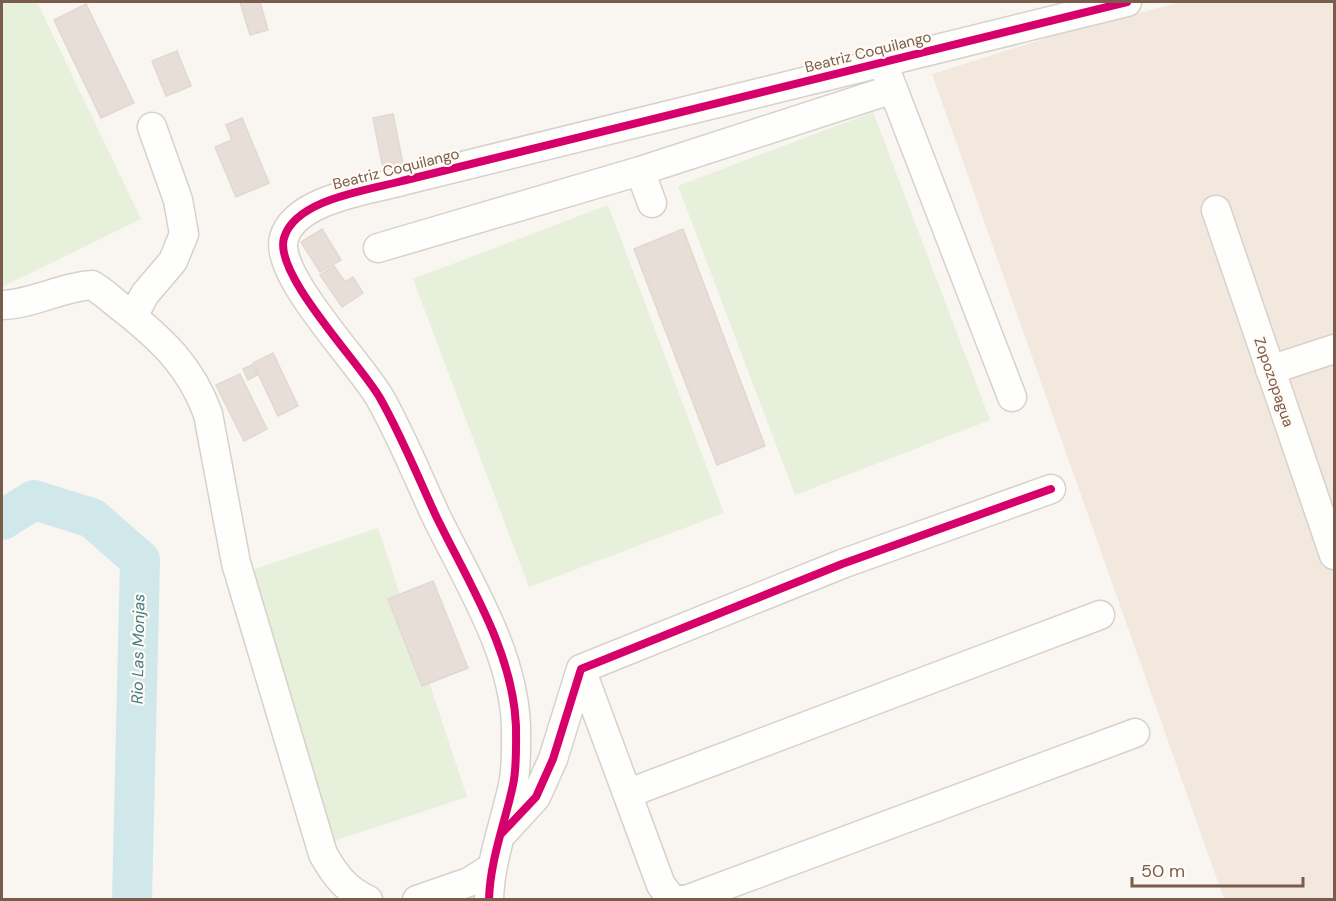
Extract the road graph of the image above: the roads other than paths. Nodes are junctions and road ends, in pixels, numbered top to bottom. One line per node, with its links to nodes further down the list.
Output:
1 (1127, 2): 2 (street, Beatriz Coquilango)
2 (1092, 6): 3 (street, Beatriz Coquilango)
3 (888, 76): 5 (street); 13 (street); 20 (street, Beatriz Coquilango)
4 (152, 127): 10 (street)
5 (640, 171): 6 (street); 8 (street)
6 (652, 203)
7 (1216, 210): 12 (street, Zopozopagua)
8 (378, 248)
9 (2, 305): 10 (street)
10 (133, 316): 22 (street)
11 (1335, 349): 12 (street)
12 (1270, 370): 15 (street, Zopozopagua)
13 (1012, 397)
14 (1051, 489): 17 (street)
15 (1335, 555)
16 (1100, 615): 19 (street)
17 (581, 669): 19 (street); 20 (street)
18 (1135, 733): 25 (street)
19 (629, 793): 25 (street)
20 (501, 834): 21 (street, Beatriz Coquilango)
21 (491, 868): 23 (street); 24 (street, Beatriz Coquilango)
22 (368, 900)
23 (417, 900)
24 (489, 900)
25 (686, 900)

